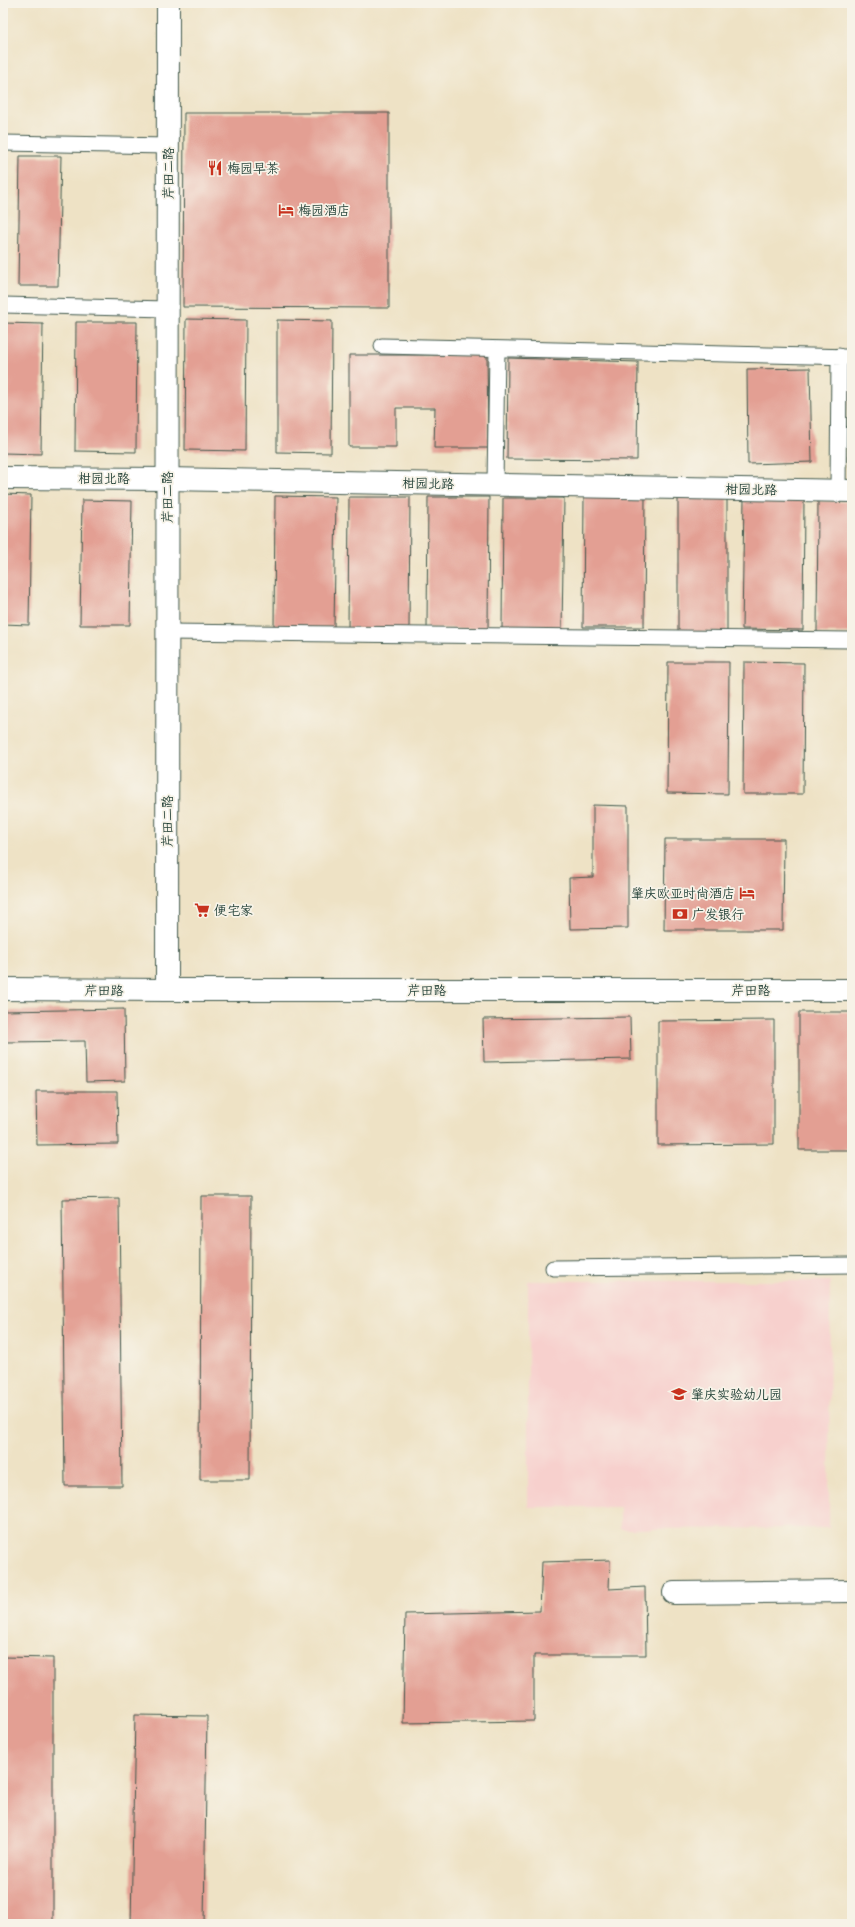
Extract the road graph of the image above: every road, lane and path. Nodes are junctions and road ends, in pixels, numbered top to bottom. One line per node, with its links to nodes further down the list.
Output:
1 (168, 3): 3 (street, 芹田二路)
2 (3, 143): 3 (lane)
3 (168, 146): 5 (street, 芹田二路)
4 (3, 305): 5 (lane)
5 (167, 309): 10 (street, 芹田二路)
6 (382, 346): 7 (lane)
7 (497, 349): 8 (lane); 11 (lane)
8 (845, 357): 12 (lane)
9 (3, 478): 10 (street, 柑园北路)
10 (167, 479): 11 (street, 柑园北路); 13 (street, 芹田二路)
11 (496, 484): 12 (street, 柑园北路)
12 (845, 491)
13 (167, 632): 14 (lane); 16 (street, 芹田二路)
14 (852, 640)
15 (3, 989): 16 (street, 芹田路)
16 (167, 990): 17 (street, 芹田路)
17 (852, 990)
18 (852, 1265): 19 (lane)
19 (553, 1268)
20 (852, 1591): 21 (street)
21 (674, 1593)

